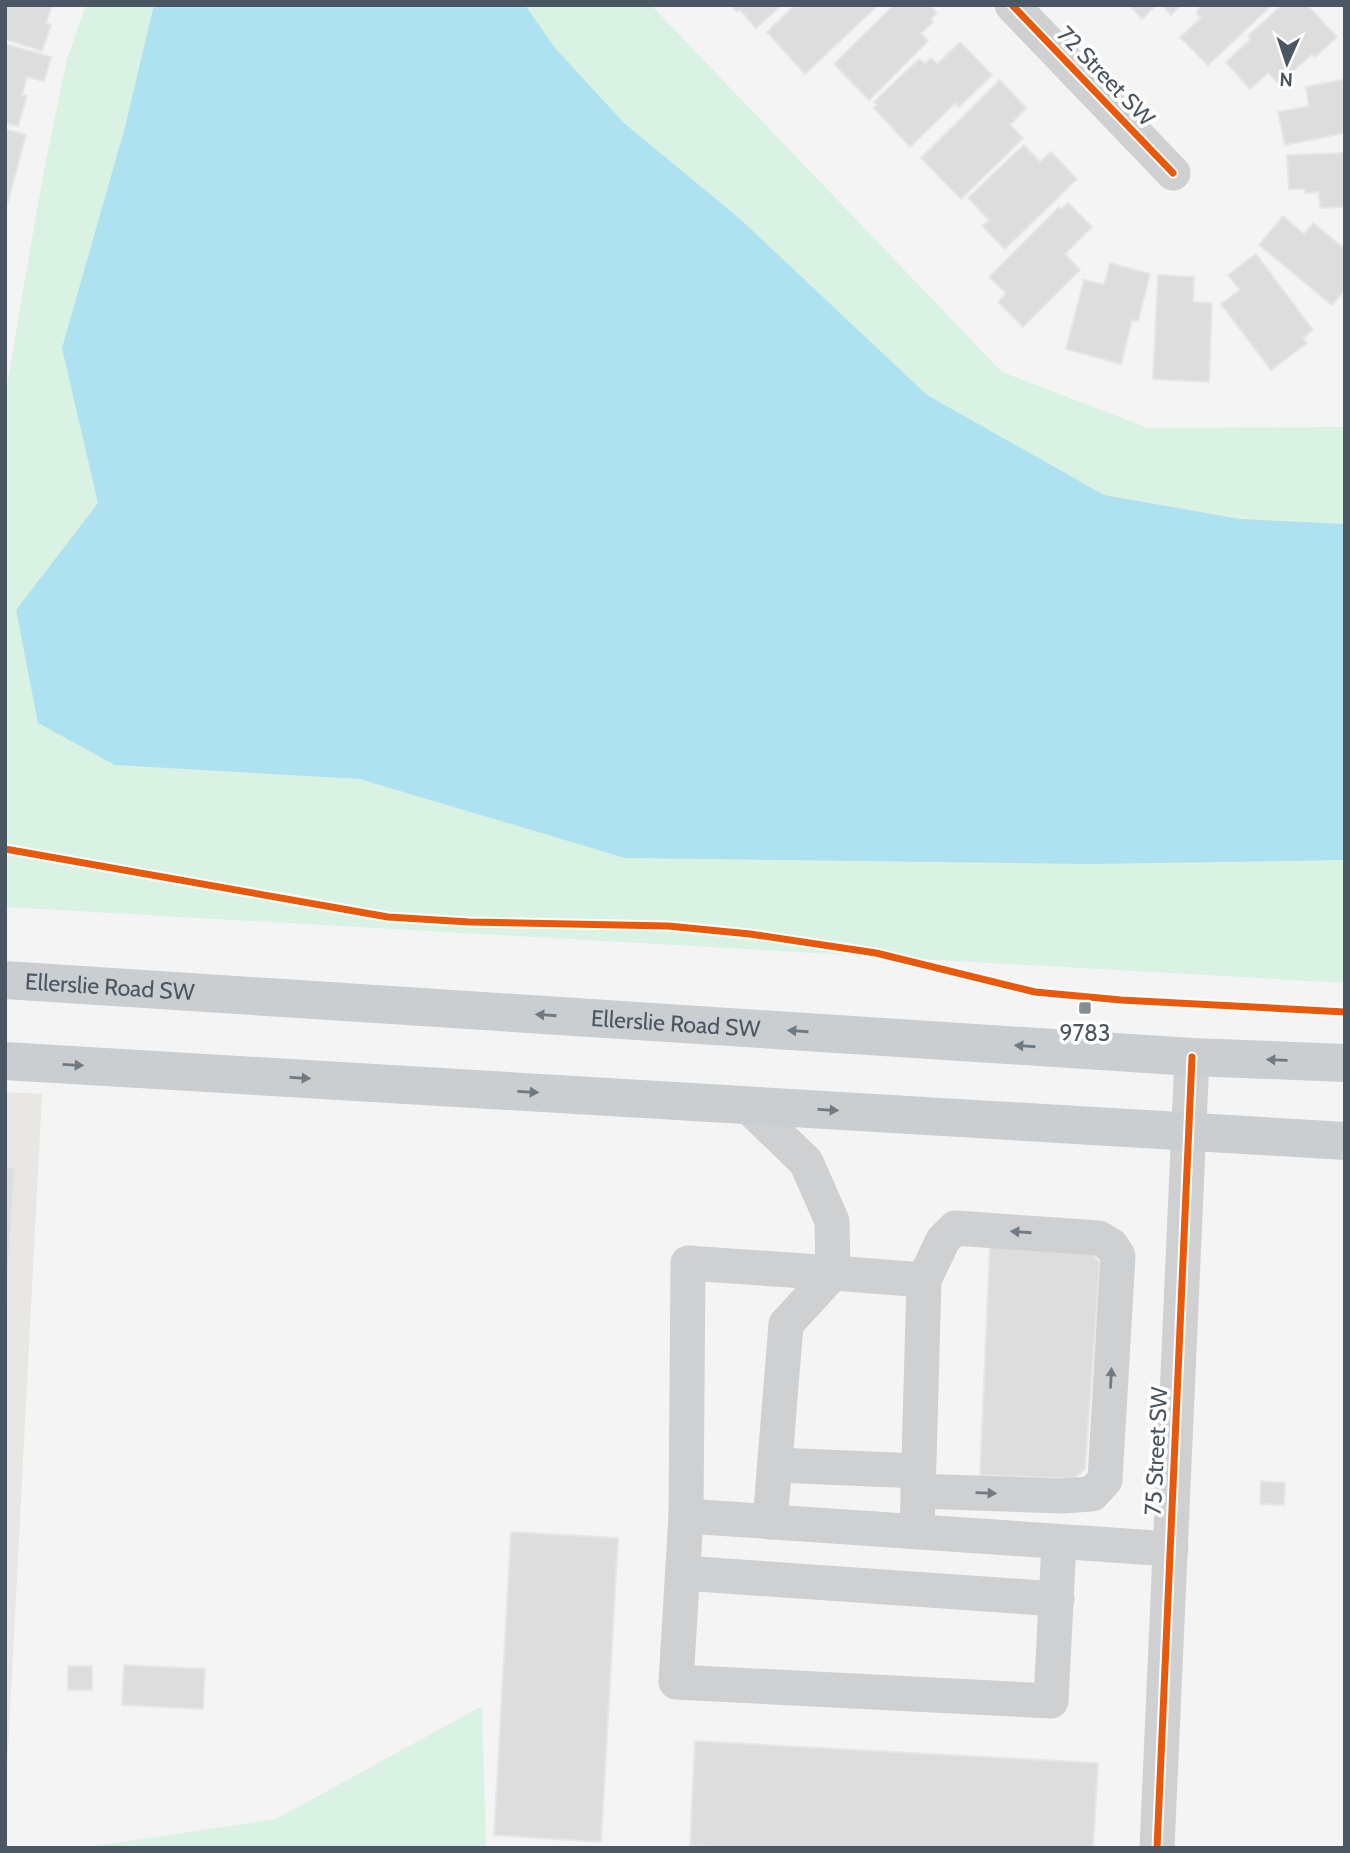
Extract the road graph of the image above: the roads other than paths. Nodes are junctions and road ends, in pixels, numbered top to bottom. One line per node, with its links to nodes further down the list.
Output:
1 (1012, 5): 2 (street, 72 Street SW)
2 (1173, 173)
3 (5, 980): 4 (main road, Ellerslie Road SW, one-way to 3)
4 (1192, 1056): 6 (main road, Ellerslie Road SW, one-way to 4); 8 (street, 75 Street SW)
5 (5, 1061): 7 (main road, one-way to 7)
6 (1345, 1063)
7 (747, 1105): 8 (main road, one-way to 8); 10 (street)
8 (1189, 1132): 9 (main road); 18 (street, 75 Street SW)
9 (1345, 1141)
10 (833, 1273): 11 (street); 12 (street); 14 (street)
11 (924, 1280): 13 (street); 13 (street, one-way to 11)
12 (776, 1465): 13 (street); 15 (street)
13 (918, 1481): 16 (street)
14 (686, 1516): 15 (street); 19 (street)
15 (770, 1522): 16 (street)
16 (917, 1532): 17 (street)
17 (1059, 1542): 18 (street); 20 (street)
18 (1171, 1549): 21 (street, 75 Street SW)
19 (683, 1573): 20 (street); 20 (street)
20 (1057, 1599)
21 (1157, 1847): 22 (street)
22 (1176, 1848)

